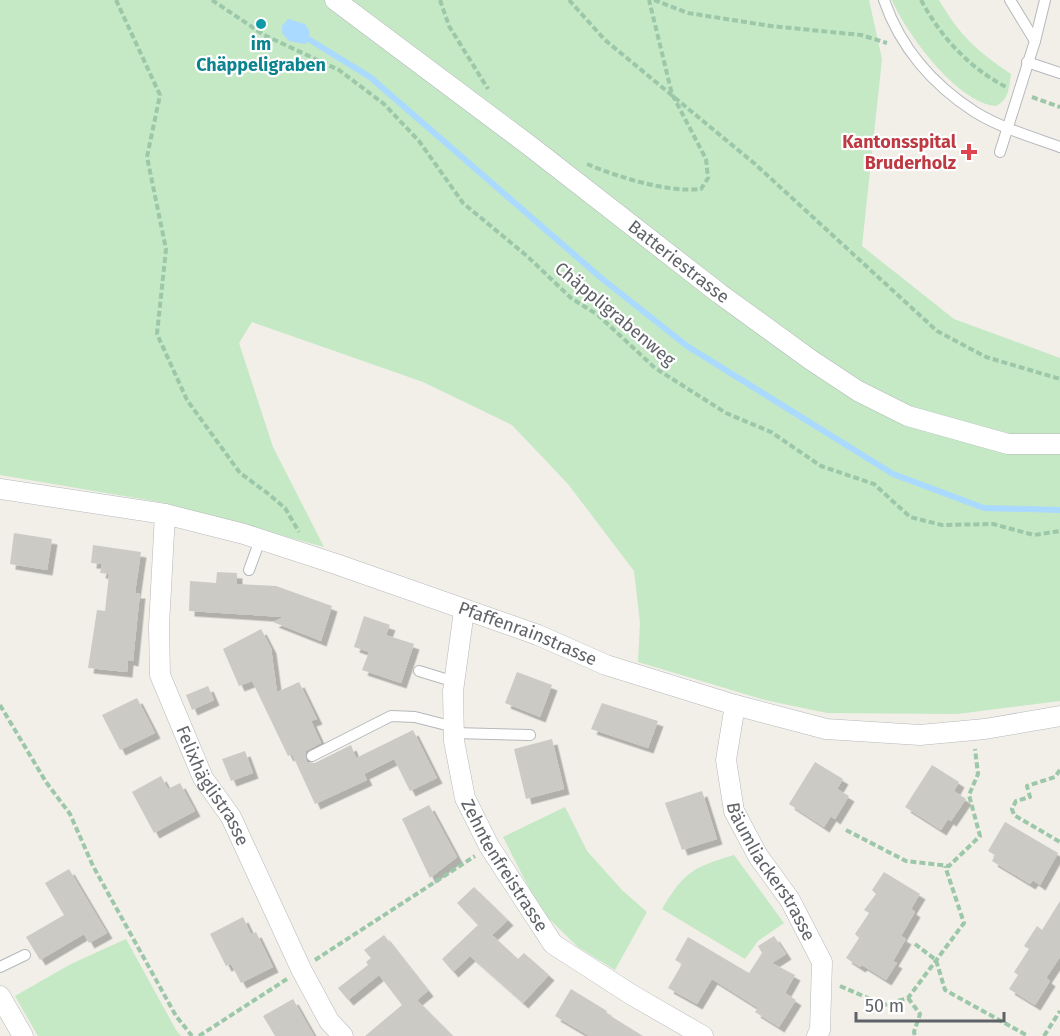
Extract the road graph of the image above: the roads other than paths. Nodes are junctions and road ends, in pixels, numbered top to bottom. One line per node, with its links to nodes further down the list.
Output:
1 (335, 0): 11 (street, Batteriestrasse)
2 (884, 0): 8 (lane)
3 (1010, 0): 5 (lane)
4 (1045, 0): 5 (lane)
5 (1035, 41): 6 (lane)
6 (1027, 62): 7 (lane); 8 (lane)
7 (1060, 73)
8 (1009, 128): 9 (lane); 10 (lane)
9 (1060, 147)
10 (1000, 152)
11 (1060, 444)
12 (0, 489): 13 (street, Pfaffenrainstrasse)
13 (165, 514): 14 (street, Pfaffenrainstrasse); 28 (street, Felixhäglistrasse)
14 (260, 540): 15 (lane); 16 (street, Pfaffenrainstrasse)
15 (249, 570)
16 (464, 610): 18 (street, Zehntenfreistrasse); 19 (street, Pfaffenrainstrasse)
17 (418, 671): 18 (lane)
18 (455, 682): 21 (street, Zehntenfreistrasse)
19 (735, 705): 20 (street, Pfaffenrainstrasse); 30 (street, Bäumliackerstrasse)
20 (1060, 716)
21 (454, 730): 22 (lane); 23 (lane); 29 (street, Zehntenfreistrasse)
22 (530, 735)
23 (312, 756)
24 (25, 955): 25 (lane)
25 (0, 967)
26 (0, 996): 27 (street)
27 (23, 1036)
28 (342, 1036)
29 (703, 1036)
30 (817, 1036)

